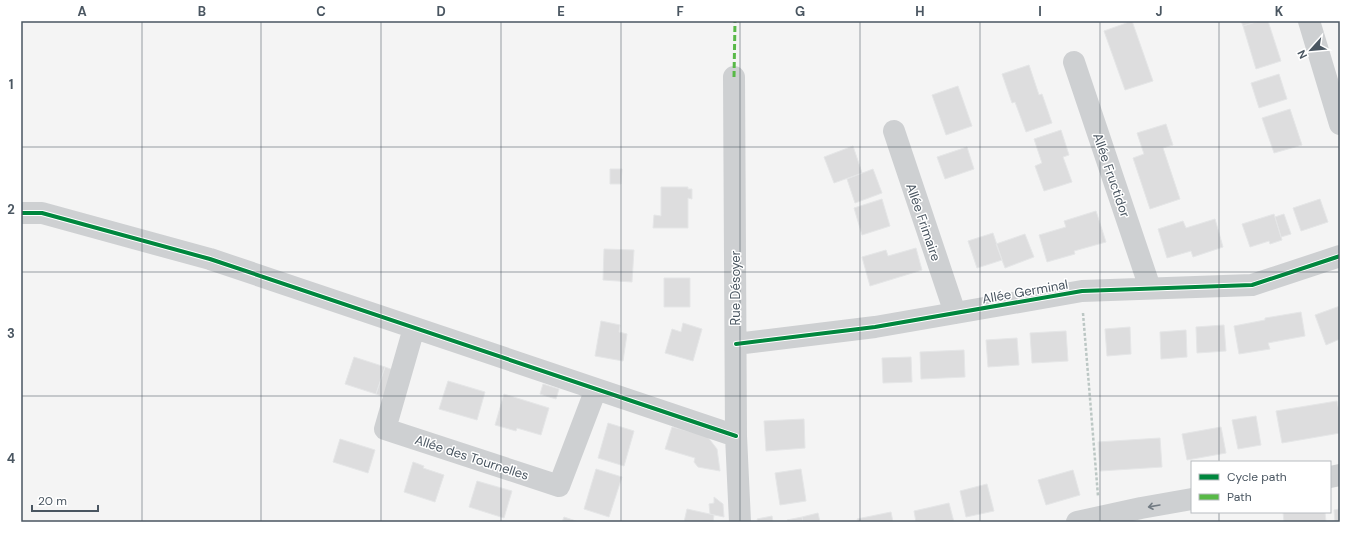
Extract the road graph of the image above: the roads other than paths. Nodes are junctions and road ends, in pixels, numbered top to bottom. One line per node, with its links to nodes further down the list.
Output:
1 (1309, 21): 4 (street)
2 (1074, 62): 8 (street, Allée Fructidor)
3 (734, 77): 11 (street, Rue Désoyer)
4 (1340, 124)
5 (894, 131): 9 (street, Allée Frimaire)
6 (21, 213): 10 (street)
7 (1340, 256): 8 (street, Allée Germinal)
8 (1150, 288): 9 (street, Allée Germinal)
9 (955, 313): 11 (street, Allée Germinal)
10 (414, 328): 12 (street); 12 (street, Allée des Tournelles)
11 (736, 344): 13 (street, Rue Désoyer)
12 (596, 389): 13 (street)
13 (736, 436): 15 (street, Rue Désoyer)
14 (1191, 499): 16 (street, one-way to 16)
15 (740, 522)
16 (1077, 522)

